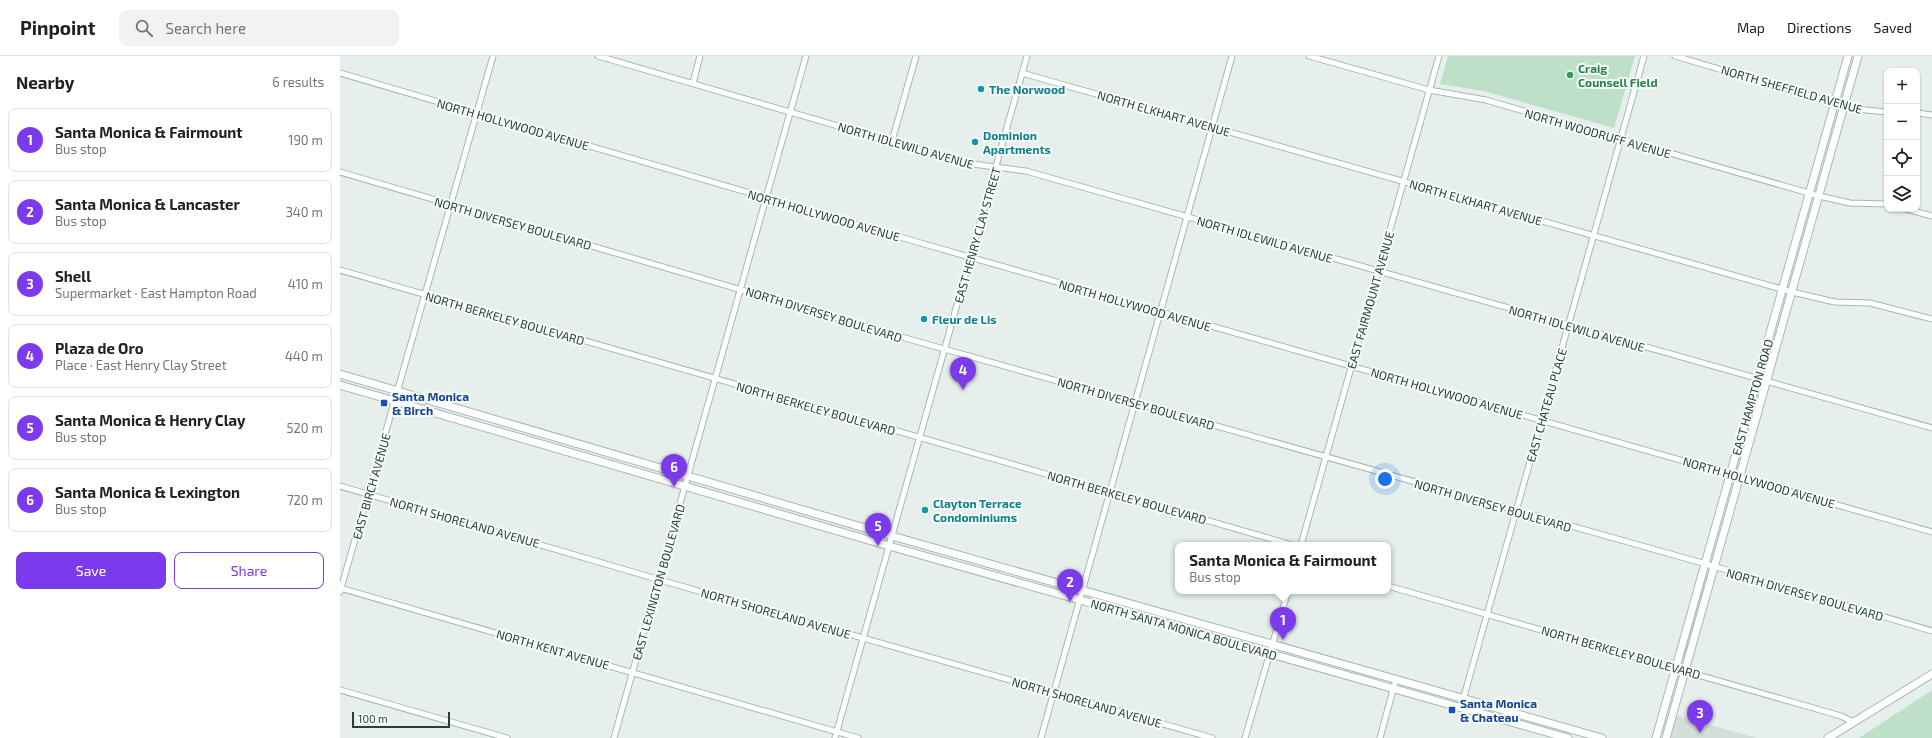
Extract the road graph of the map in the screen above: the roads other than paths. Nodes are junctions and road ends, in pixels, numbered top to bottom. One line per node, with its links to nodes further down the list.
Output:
1 (492, 56): 23 (street, EAST BIRCH AVENUE)
2 (598, 56): 17 (street, NORTH IDLEWILD AVENUE)
3 (700, 56): 17 (street)
4 (806, 56): 21 (street, EAST LEXINGTON BOULEVARD)
5 (916, 56): 28 (street)
6 (1027, 56): 16 (street, EAST HENRY CLAY STREET)
7 (1232, 56): 26 (street)
8 (1309, 56): 14 (street, NORTH WOODRUFF AVENUE)
9 (1439, 56): 18 (street, EAST FAIRMOUNT AVENUE)
10 (1644, 56): 27 (street, EAST CHATEAU PLACE)
11 (1675, 56): 19 (street, NORTH SHEFFIELD AVENUE)
12 (1848, 56): 19 (street, EAST HAMPTON ROAD)
13 (1858, 56): 20 (street, EAST HAMPTON ROAD)
14 (1325, 58): 18 (street, NORTH WOODRUFF AVENUE)
15 (340, 73): 23 (street, NORTH HOLLYWOOD AVENUE)
16 (1022, 73): 26 (street, NORTH ELKHART AVENUE); 29 (street, EAST HENRY CLAY STREET)
17 (693, 83): 21 (street, NORTH IDLEWILD AVENUE)
18 (1429, 90): 27 (street, NORTH WOODRUFF AVENUE); 31 (street, EAST FAIRMOUNT AVENUE)
19 (1834, 103): 20 (street, NORTH SHEFFIELD AVENUE); 32 (street, EAST HAMPTON ROAD)
20 (1844, 106): 22 (street, NORTH SHEFFIELD AVENUE); 33 (street, EAST HAMPTON ROAD)
21 (791, 112): 28 (street, NORTH IDLEWILD AVENUE); 34 (street, EAST LEXINGTON BOULEVARD)
22 (1884, 112)
23 (477, 113): 34 (street, NORTH HOLLYWOOD AVENUE); 36 (street, EAST BIRCH AVENUE)
24 (1920, 113): 25 (street)
25 (1932, 115)
26 (1213, 126): 31 (street, NORTH ELKHART AVENUE); 39 (street)
27 (1620, 140): 32 (street, NORTH WOODRUFF AVENUE); 40 (street, EAST CHATEAU PLACE)
28 (892, 142): 29 (street, NORTH IDLEWILD AVENUE)
29 (996, 167): 39 (street, NORTH IDLEWILD AVENUE); 41 (street, EAST HENRY CLAY STREET)
30 (340, 172): 36 (street, NORTH DIVERSEY BOULEVARD)
31 (1403, 181): 40 (street, NORTH ELKHART AVENUE); 43 (street, EAST FAIRMOUNT AVENUE)
32 (1810, 193): 33 (street, NORTH WOODRUFF AVENUE); 45 (street, EAST HAMPTON ROAD)
33 (1819, 196): 35 (street, NORTH WOODRUFF AVENUE); 46 (street, EAST HAMPTON ROAD)
34 (766, 198): 41 (street, NORTH HOLLYWOOD AVENUE); 44 (street, EAST LEXINGTON BOULEVARD)
35 (1884, 204)
36 (450, 205): 44 (street, NORTH DIVERSEY BOULEVARD); 47 (street, EAST BIRCH AVENUE)
37 (1917, 212): 38 (street)
38 (1932, 216)
39 (1187, 217): 43 (street, NORTH IDLEWILD AVENUE); 48 (street)
40 (1594, 235): 45 (street, NORTH ELKHART AVENUE); 50 (street, EAST CHATEAU PLACE)
41 (970, 257): 48 (street, NORTH HOLLYWOOD AVENUE); 51 (street, EAST HENRY CLAY STREET)
42 (340, 270): 47 (street, NORTH BERKELEY BOULEVARD)
43 (1378, 271): 50 (street, NORTH IDLEWILD AVENUE); 52 (street, EAST FAIRMOUNT AVENUE)
44 (740, 289): 51 (street, NORTH DIVERSEY BOULEVARD); 54 (street, EAST LEXINGTON BOULEVARD)
45 (1782, 289): 46 (street, NORTH ELKHART AVENUE); 55 (street, EAST HAMPTON ROAD)
46 (1792, 292): 49 (street, NORTH ELKHART AVENUE); 56 (street, EAST HAMPTON ROAD)
47 (426, 295): 54 (street, NORTH BERKELEY BOULEVARD); 58 (street, EAST BIRCH AVENUE)
48 (1160, 312): 52 (street, NORTH HOLLYWOOD AVENUE); 60 (street)
49 (1932, 319)
50 (1568, 325): 55 (street, NORTH IDLEWILD AVENUE); 61 (street, EAST CHATEAU PLACE)
51 (945, 349): 60 (street, NORTH DIVERSEY BOULEVARD); 63 (street, EAST HENRY CLAY STREET)
52 (1352, 366): 61 (street, NORTH HOLLYWOOD AVENUE); 64 (street, EAST FAIRMOUNT AVENUE)
53 (340, 374): 58 (street, NORTH SANTA MONICA BOULEVARD)
54 (716, 378): 63 (street, NORTH BERKELEY BOULEVARD); 66 (street, EAST LEXINGTON BOULEVARD)
55 (1757, 379): 56 (street, NORTH IDLEWILD AVENUE); 65 (street, EAST HAMPTON ROAD)
56 (1767, 382): 62 (street, NORTH IDLEWILD AVENUE); 67 (street, EAST HAMPTON ROAD)
57 (340, 385): 59 (street, NORTH SANTA MONICA BOULEVARD)
58 (398, 391): 59 (street, EAST BIRCH AVENUE); 66 (street, NORTH SANTA MONICA BOULEVARD)
59 (395, 401): 69 (street, NORTH SANTA MONICA BOULEVARD); 71 (street, EAST BIRCH AVENUE)
60 (1135, 402): 64 (street, NORTH DIVERSEY BOULEVARD); 70 (street)
61 (1541, 421): 65 (street, NORTH HOLLYWOOD AVENUE); 72 (street, EAST CHATEAU PLACE)
62 (1932, 428)
63 (920, 438): 70 (street, NORTH BERKELEY BOULEVARD); 74 (street, EAST HENRY CLAY STREET)
64 (1326, 457): 72 (street, NORTH DIVERSEY BOULEVARD); 76 (street, EAST FAIRMOUNT AVENUE)
65 (1731, 474): 67 (street, NORTH HOLLYWOOD AVENUE); 78 (street, EAST HAMPTON ROAD)
66 (688, 475): 69 (street, EAST LEXINGTON BOULEVARD); 74 (street, NORTH SANTA MONICA BOULEVARD)
67 (1740, 476): 73 (street, NORTH HOLLYWOOD AVENUE); 79 (street, EAST HAMPTON ROAD)
68 (340, 486): 71 (street, NORTH SHORELAND AVENUE)
69 (685, 486): 77 (street, NORTH SANTA MONICA BOULEVARD); 80 (street, EAST LEXINGTON BOULEVARD)
70 (1111, 492): 75 (street, NORTH BERKELEY BOULEVARD); 83 (street)
71 (369, 494): 80 (street, NORTH SHORELAND AVENUE); 82 (street, EAST BIRCH AVENUE)
72 (1516, 512): 78 (street, NORTH DIVERSEY BOULEVARD); 86 (street, EAST CHATEAU PLACE)
73 (1932, 532)
74 (892, 536): 77 (street, EAST HENRY CLAY STREET); 83 (street, NORTH SANTA MONICA BOULEVARD)
75 (1282, 542)
76 (1302, 542)
77 (890, 546): 85 (street, NORTH SANTA MONICA BOULEVARD); 88 (street, EAST HENRY CLAY STREET)
78 (1704, 564): 79 (street, NORTH DIVERSEY BOULEVARD); 91 (street, EAST HAMPTON ROAD)
79 (1714, 567): 87 (street, NORTH DIVERSEY BOULEVARD); 92 (street, EAST HAMPTON ROAD)
80 (659, 579): 88 (street, NORTH SHORELAND AVENUE); 93 (street, EAST LEXINGTON BOULEVARD)
81 (1391, 587): 86 (street, NORTH BERKELEY BOULEVARD)
82 (340, 590): 93 (street, NORTH KENT AVENUE)
83 (1083, 590): 85 (street); 89 (street, NORTH SANTA MONICA BOULEVARD)
84 (1287, 594): 89 (street)
85 (1080, 600): 90 (street, NORTH SANTA MONICA BOULEVARD); 98 (street)
86 (1487, 615): 91 (street, NORTH BERKELEY BOULEVARD); 99 (street, EAST CHATEAU PLACE)
87 (1932, 631)
88 (863, 638): 98 (street, NORTH SHORELAND AVENUE); 104 (street, EAST HENRY CLAY STREET)
89 (1273, 644): 90 (street); 95 (street, NORTH SANTA MONICA BOULEVARD)
90 (1270, 654): 96 (street, NORTH SANTA MONICA BOULEVARD); 111 (street)
91 (1675, 668): 92 (street, NORTH BERKELEY BOULEVARD); 101 (street, EAST HAMPTON ROAD)
92 (1685, 670): 102 (street, NORTH BERKELEY BOULEVARD); 103 (street, EAST HAMPTON ROAD)
93 (632, 672): 104 (street, NORTH KENT AVENUE); 106 (street, EAST LEXINGTON BOULEVARD)
94 (1932, 674): 102 (street)
95 (1396, 679): 96 (street); 99 (street, NORTH SANTA MONICA BOULEVARD)
96 (1393, 688): 100 (street, NORTH SANTA MONICA BOULEVARD); 112 (street)
97 (340, 690): 105 (street)
98 (1054, 693): 109 (street); 110 (street, NORTH SHORELAND AVENUE)
99 (1463, 698): 100 (street, EAST CHATEAU PLACE); 114 (street, NORTH SANTA MONICA BOULEVARD)
100 (1461, 707): 113 (street, NORTH SANTA MONICA BOULEVARD)
101 (1660, 721): 103 (street); 115 (street, EAST HAMPTON ROAD)
102 (1853, 722): 117 (street)
103 (1670, 724): 116 (street, EAST HAMPTON ROAD)
104 (836, 732): 107 (street, EAST HENRY CLAY STREET); 108 (street, NORTH KENT AVENUE)
105 (507, 738)
106 (614, 738)
107 (835, 738)
108 (858, 738)
109 (1041, 738)
110 (1212, 738)
111 (1245, 738)
112 (1380, 738)
113 (1568, 738)
114 (1602, 738)
115 (1656, 738)
116 (1666, 738)
117 (1828, 738)

